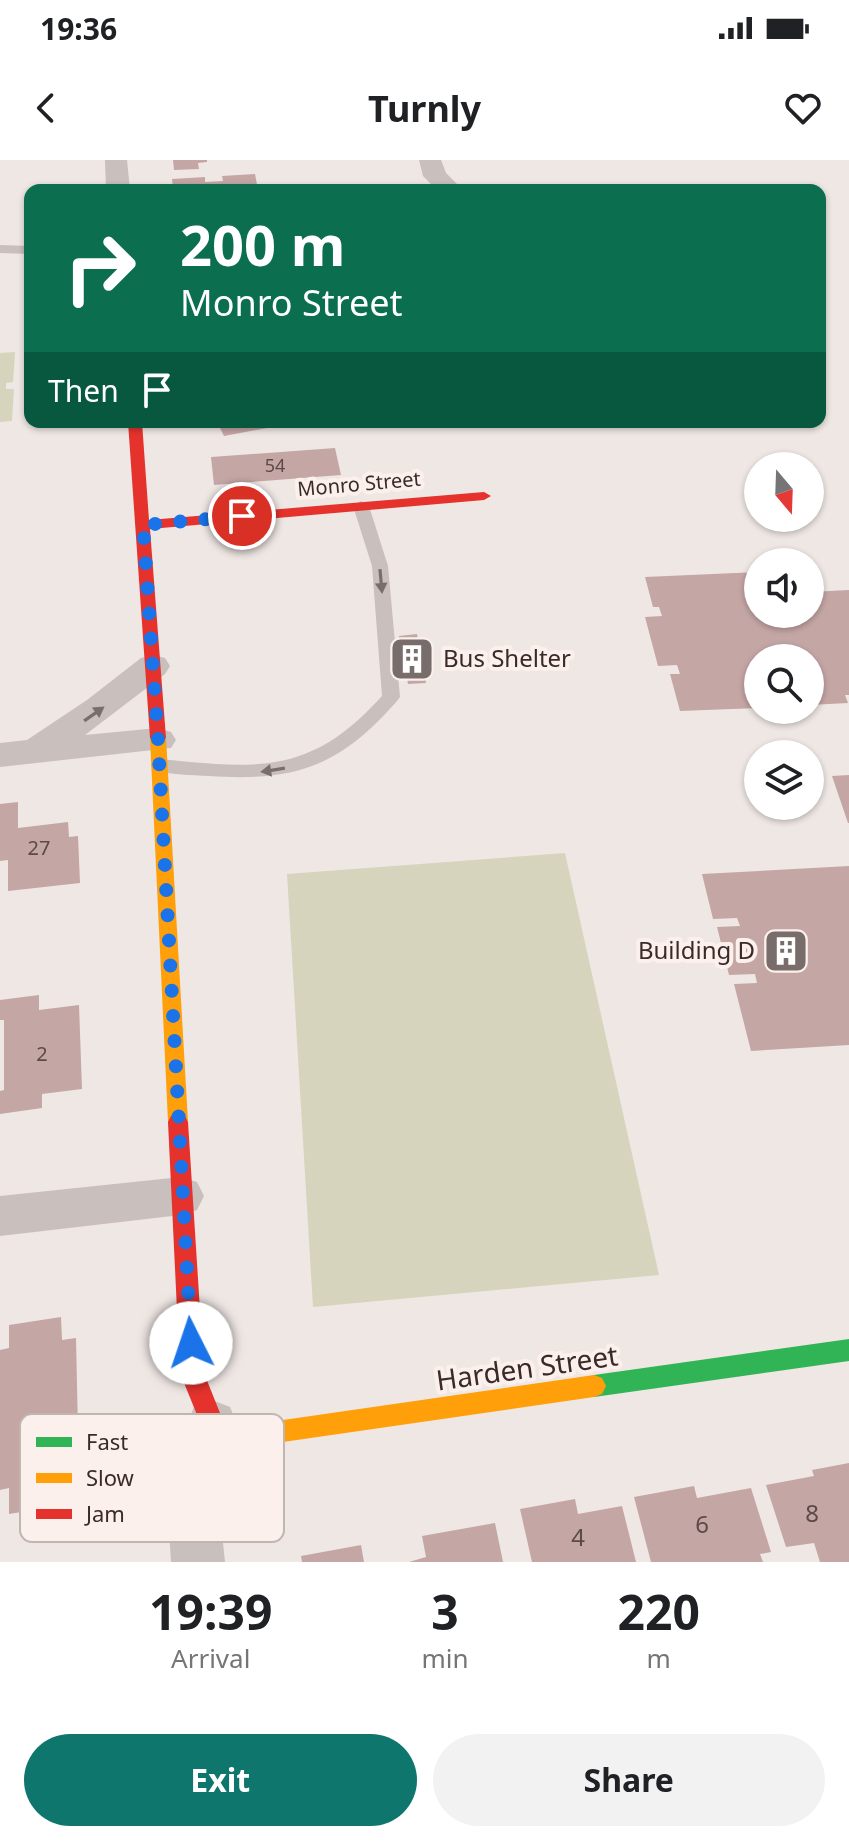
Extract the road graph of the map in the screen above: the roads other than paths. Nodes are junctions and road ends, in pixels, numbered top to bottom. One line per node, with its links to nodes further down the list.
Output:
1 (116, 160): 3 (street)
2 (430, 160): 4 (street)
3 (118, 184)
4 (444, 184)
5 (0, 249): 6 (lane)
6 (24, 250)
7 (135, 428): 10 (street)
8 (484, 496): 9 (street, Monro Street)
9 (361, 506): 10 (street, Monro Street); 12 (lane, one-way to 12)
10 (143, 525): 11 (street)
11 (153, 666): 12 (street); 13 (street, one-way to 11)
12 (159, 752): 13 (street); 14 (street)
13 (14, 754)
14 (181, 1196): 15 (street); 17 (street)
15 (0, 1216)
16 (849, 1350): 18 (street, Harden Street)
17 (208, 1414)
18 (284, 1431)
19 (196, 1542): 20 (street)
20 (198, 1562)

